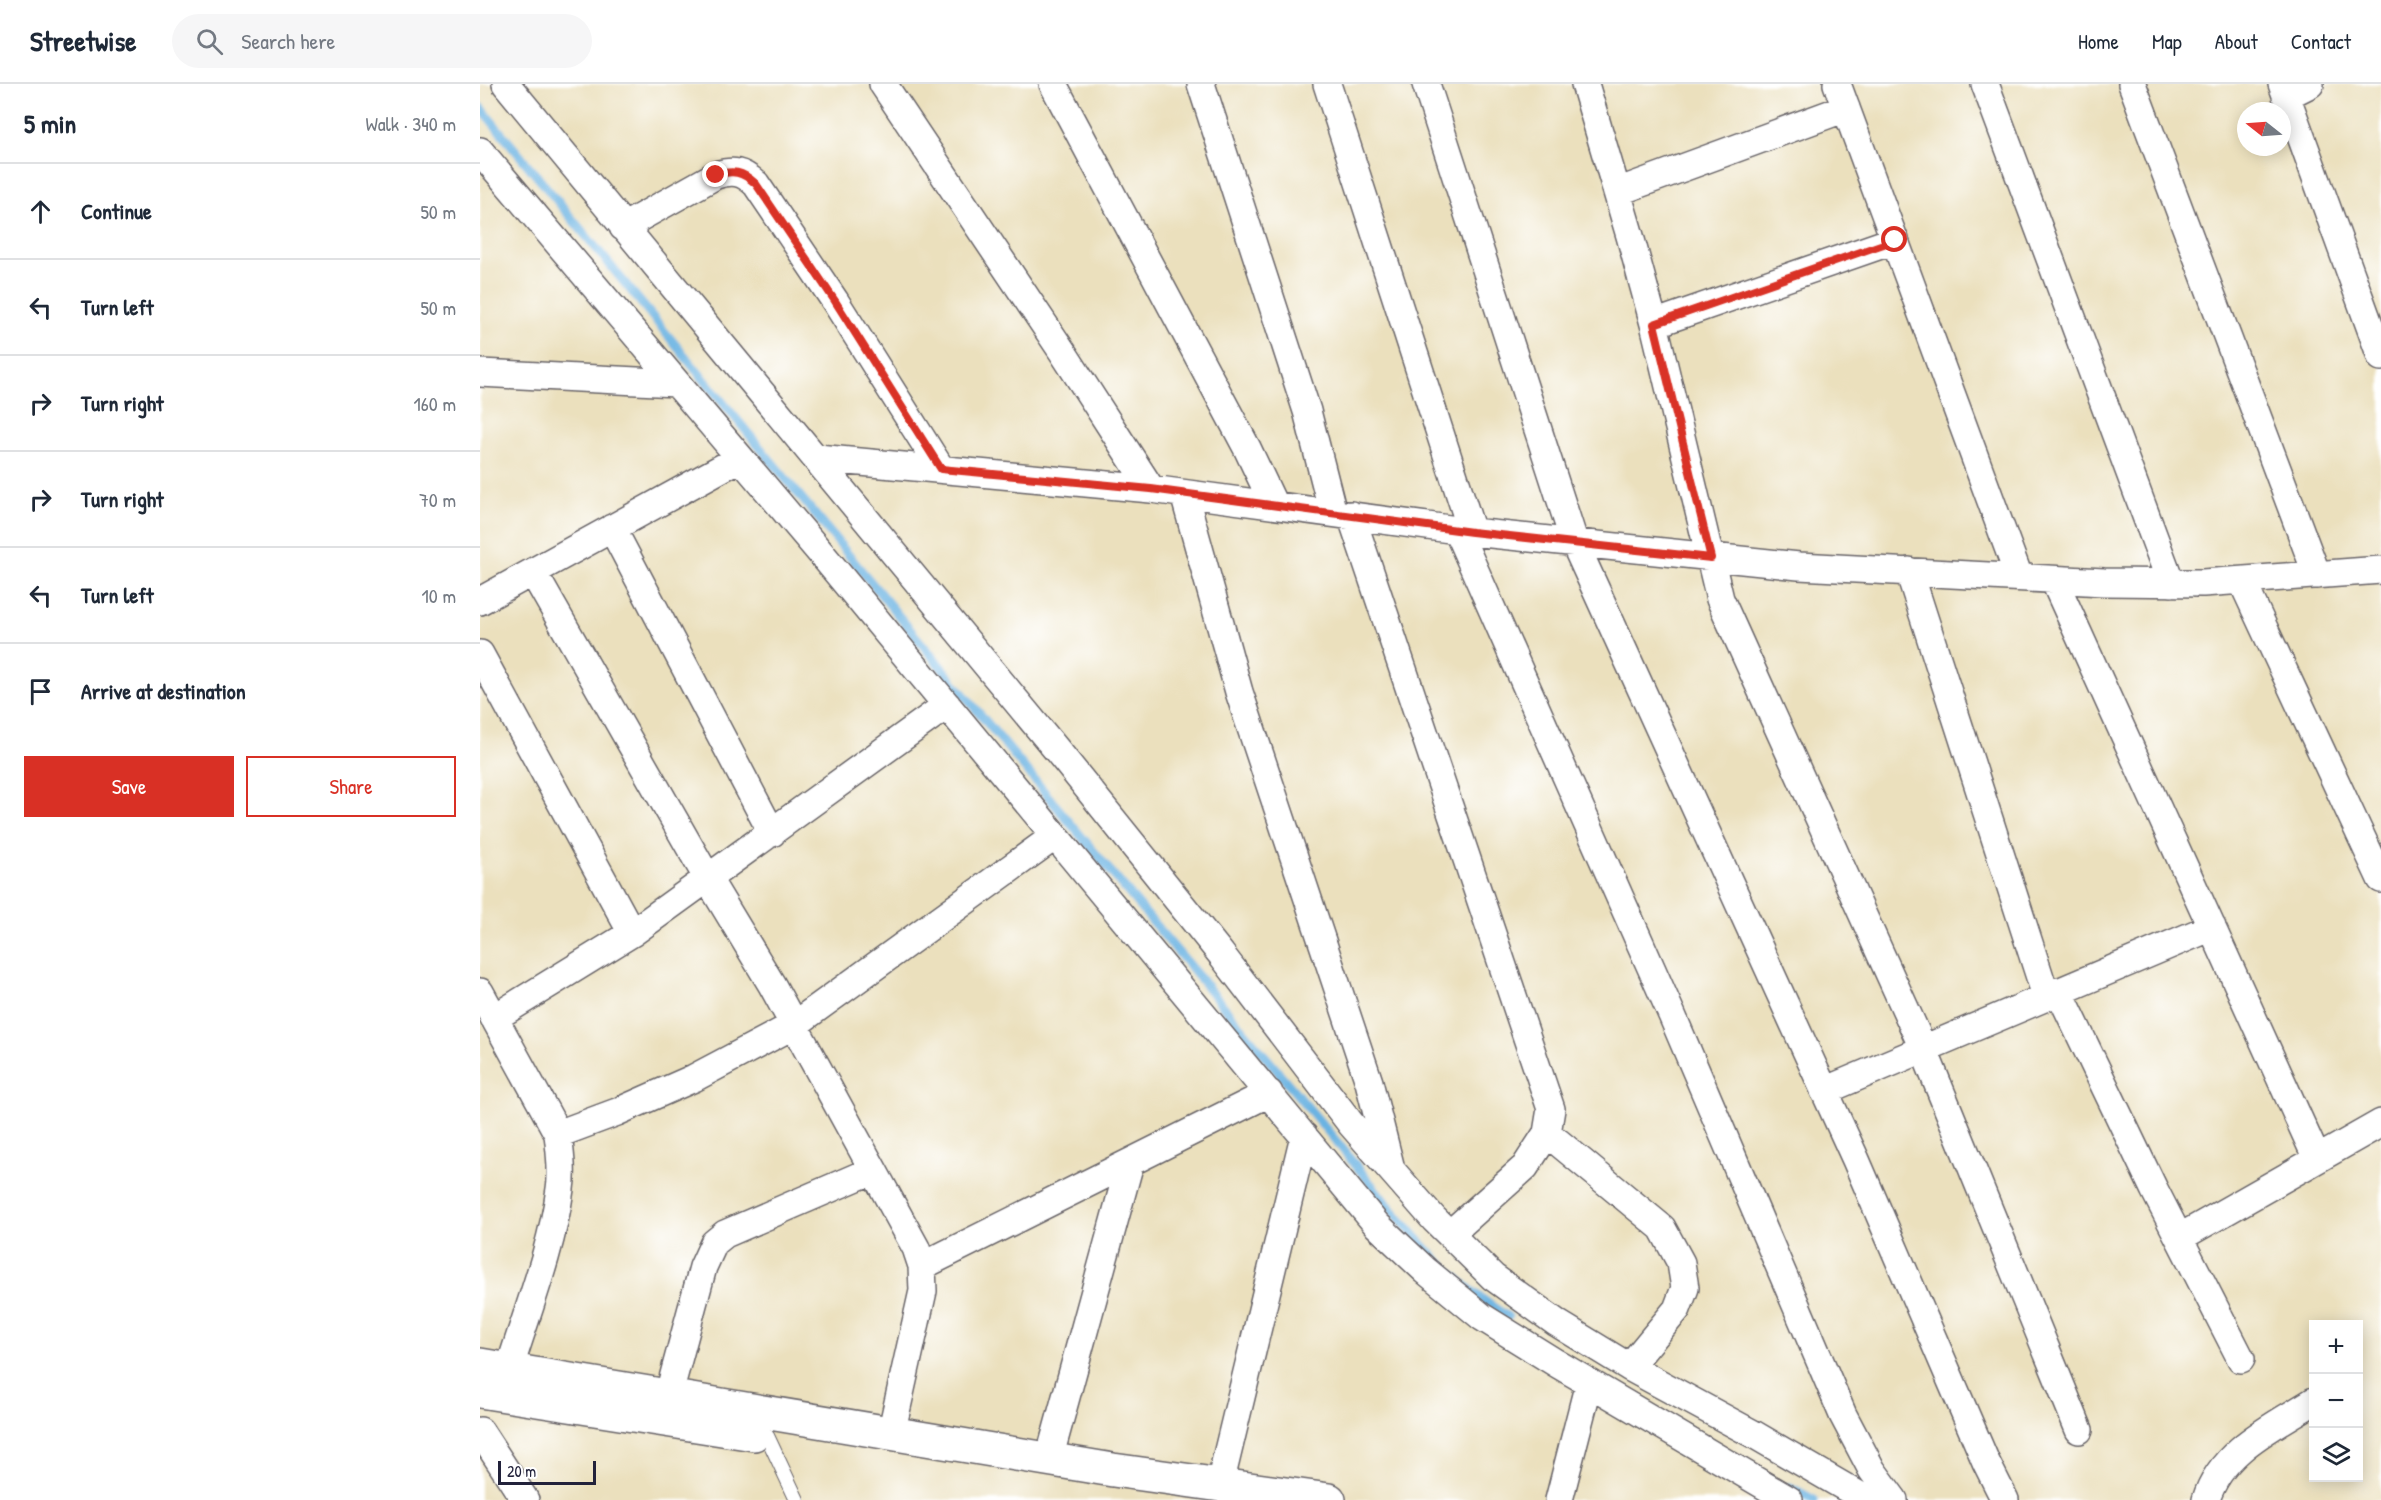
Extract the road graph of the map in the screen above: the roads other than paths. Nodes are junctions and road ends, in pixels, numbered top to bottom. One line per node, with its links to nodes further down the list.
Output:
1 (506, 84): 15 (street)
2 (884, 84): 24 (street)
3 (1053, 84): 26 (street)
4 (1201, 84): 27 (street)
5 (1327, 84): 29 (street)
6 (1426, 84): 30 (street)
7 (1585, 84): 14 (street)
8 (1985, 84): 39 (street)
9 (2132, 84): 35 (street)
10 (2310, 84): 11 (street)
11 (2284, 90): 18 (street)
12 (1841, 96): 14 (street); 16 (street)
13 (480, 151): 20 (street)
14 (1617, 192): 17 (street)
15 (623, 227): 22 (street); 23 (street)
16 (1895, 240): 17 (street); 36 (street)
17 (1654, 324): 31 (street)
18 (2381, 357)
19 (480, 373): 20 (street)
20 (676, 383): 21 (street)
21 (740, 458): 28 (street); 42 (street)
22 (817, 458): 23 (street); 62 (street)
23 (941, 469): 24 (street)
24 (1151, 489): 25 (street)
25 (1184, 494): 26 (street); 62 (street)
26 (1274, 505): 27 (street)
27 (1342, 514): 29 (street); 57 (street)
28 (612, 528): 34 (street); 43 (street)
29 (1465, 531): 30 (street); 87 (street)
30 (1575, 544): 31 (street); 54 (street)
31 (1711, 558): 33 (street); 53 (street)
32 (2381, 570): 35 (street)
33 (1909, 571): 36 (street); 50 (street)
34 (533, 572): 40 (street); 45 (street)
35 (2317, 575): 38 (street)
36 (2019, 577): 37 (street)
37 (2054, 580): 39 (street); 47 (street)
38 (2242, 581): 39 (street); 46 (street)
39 (2171, 583)
40 (480, 601)
41 (480, 654): 48 (street)
42 (947, 705): 43 (street); 44 (street)
43 (771, 833): 45 (street)
44 (1055, 836): 52 (street); 55 (street)
45 (708, 879): 48 (street); 52 (street)
46 (2381, 879)
47 (2212, 927): 50 (street); 60 (street)
48 (632, 933): 51 (street)
49 (480, 992): 51 (street)
50 (2052, 994): 53 (street); 65 (street)
51 (494, 1018): 58 (street)
52 (794, 1025): 58 (street); 63 (street)
53 (1923, 1048): 54 (street); 74 (street)
54 (1824, 1091): 88 (street)
55 (1269, 1093): 59 (street); 61 (street)
56 (2381, 1123): 60 (street)
57 (1546, 1133): 64 (street); 68 (street)
58 (558, 1134): 69 (street)
59 (1304, 1136): 70 (street); 79 (street)
60 (2317, 1159): 65 (street)
61 (1130, 1163): 66 (street); 78 (street)
62 (1391, 1169): 64 (street)
63 (873, 1170): 66 (street); 72 (street)
64 (1450, 1234): 68 (street)
65 (2179, 1238): 67 (street)
66 (922, 1266): 76 (street)
67 (2241, 1359)
68 (1629, 1366): 86 (street)
69 (495, 1367): 72 (street)
70 (1589, 1383): 84 (street); 85 (street)
71 (480, 1391): 77 (street)
72 (668, 1397): 76 (street)
73 (2309, 1404): 89 (street)
74 (2079, 1430)
75 (480, 1431): 80 (street)
76 (891, 1434): 78 (street)
77 (767, 1436): 81 (lane); 82 (street)
78 (1049, 1459): 79 (street)
79 (1220, 1484): 83 (street)
80 (525, 1500)
81 (797, 1500)
82 (1165, 1500)
83 (1329, 1500)
84 (1559, 1500)
85 (1789, 1500)
86 (1867, 1500)
87 (1894, 1500)
88 (2005, 1500)
89 (2206, 1500)

